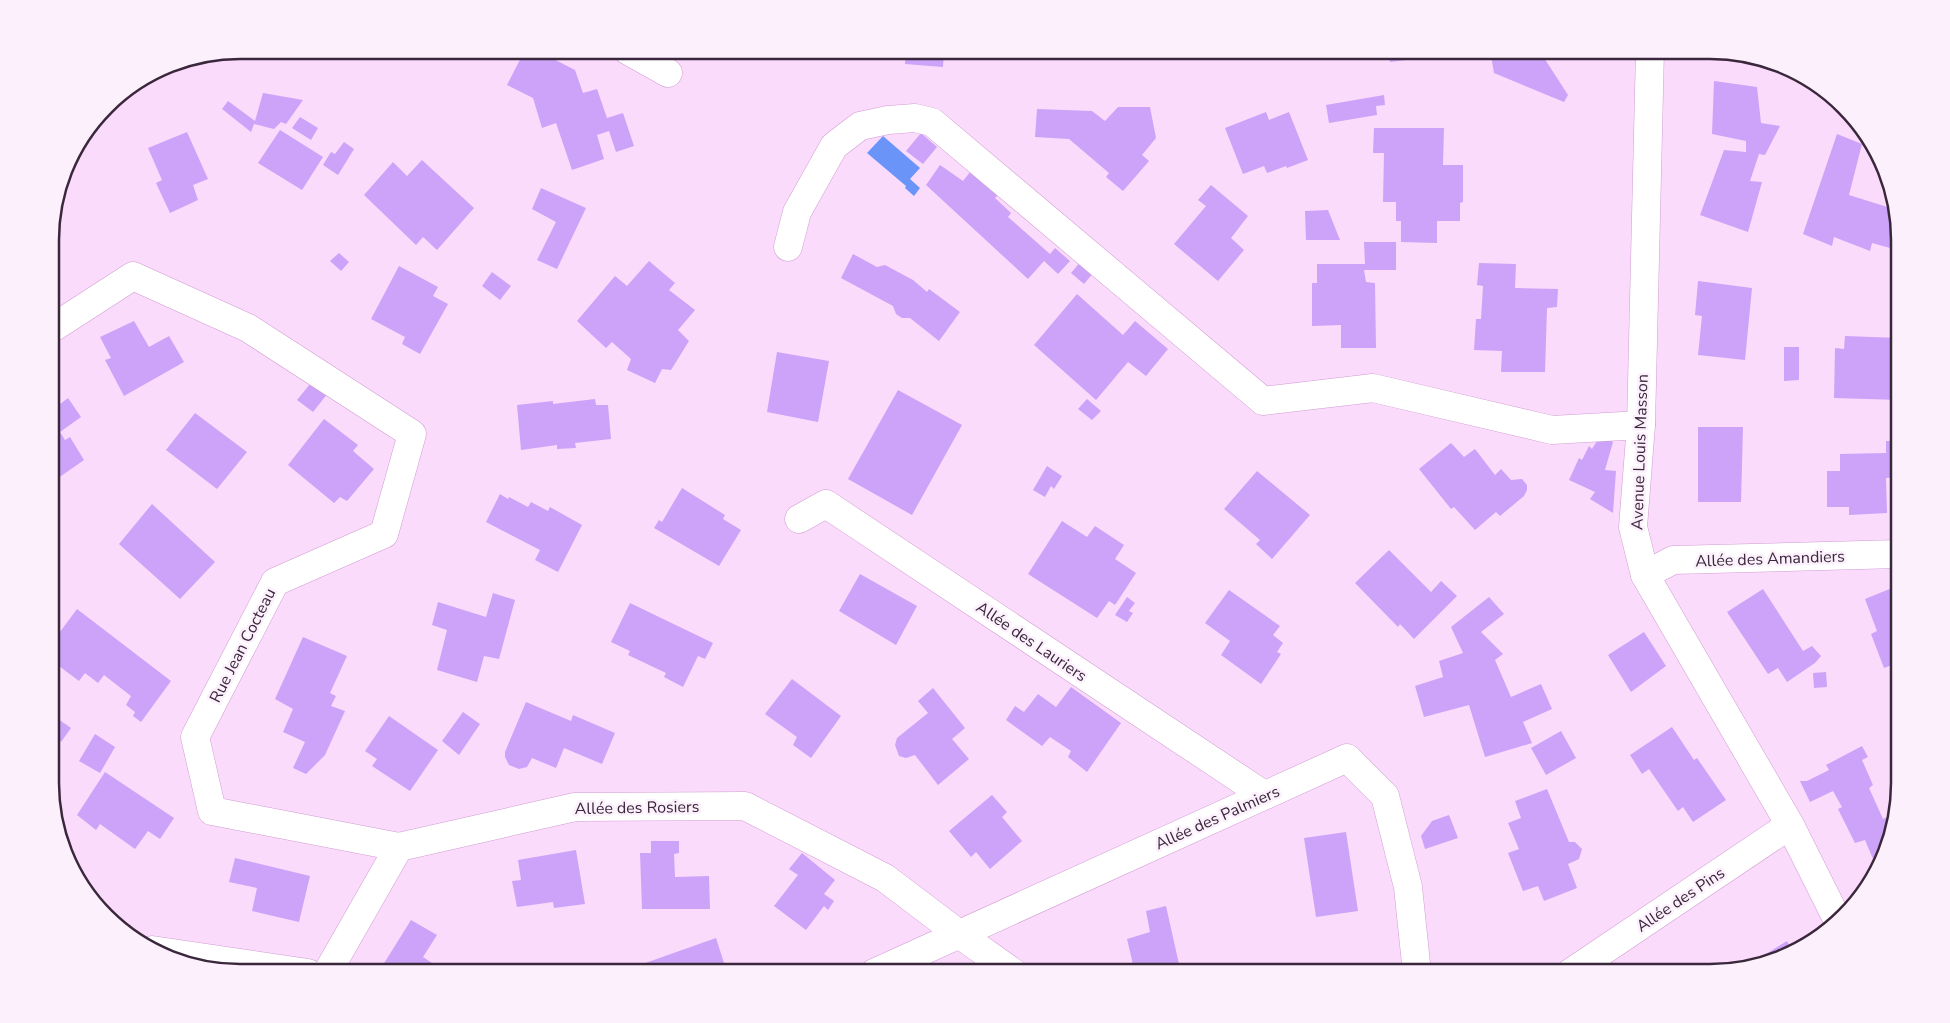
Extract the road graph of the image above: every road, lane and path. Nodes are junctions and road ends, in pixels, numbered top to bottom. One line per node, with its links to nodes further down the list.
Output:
1 (643, 59): 3 (street)
2 (1650, 59): 6 (street, Avenue Louis Masson)
3 (668, 73)
4 (788, 247): 6 (street)
5 (59, 324): 12 (street, Rue Jean Cocteau)
6 (1641, 425): 9 (street, Avenue Louis Masson)
7 (800, 519): 10 (street, Allée des Lauriers)
8 (1891, 554): 9 (street, Allée des Amandiers)
9 (1644, 575): 11 (street, Avenue Louis Masson)
10 (1264, 795): 14 (street, Allée des Palmiers); 20 (street, Allée des Palmiers)
11 (1790, 825): 13 (street, Avenue Louis Masson); 21 (street, Allée des Pins)
12 (399, 847): 14 (street, Allée des Rosiers); 17 (street)
13 (1834, 915)
14 (959, 934): 18 (street, Allée des Palmiers); 19 (street, Allée des Rosiers)
15 (180, 954): 16 (street)
16 (247, 964)
17 (332, 964)
18 (894, 964)
19 (1001, 964)
20 (1416, 964)
21 (1583, 964)

